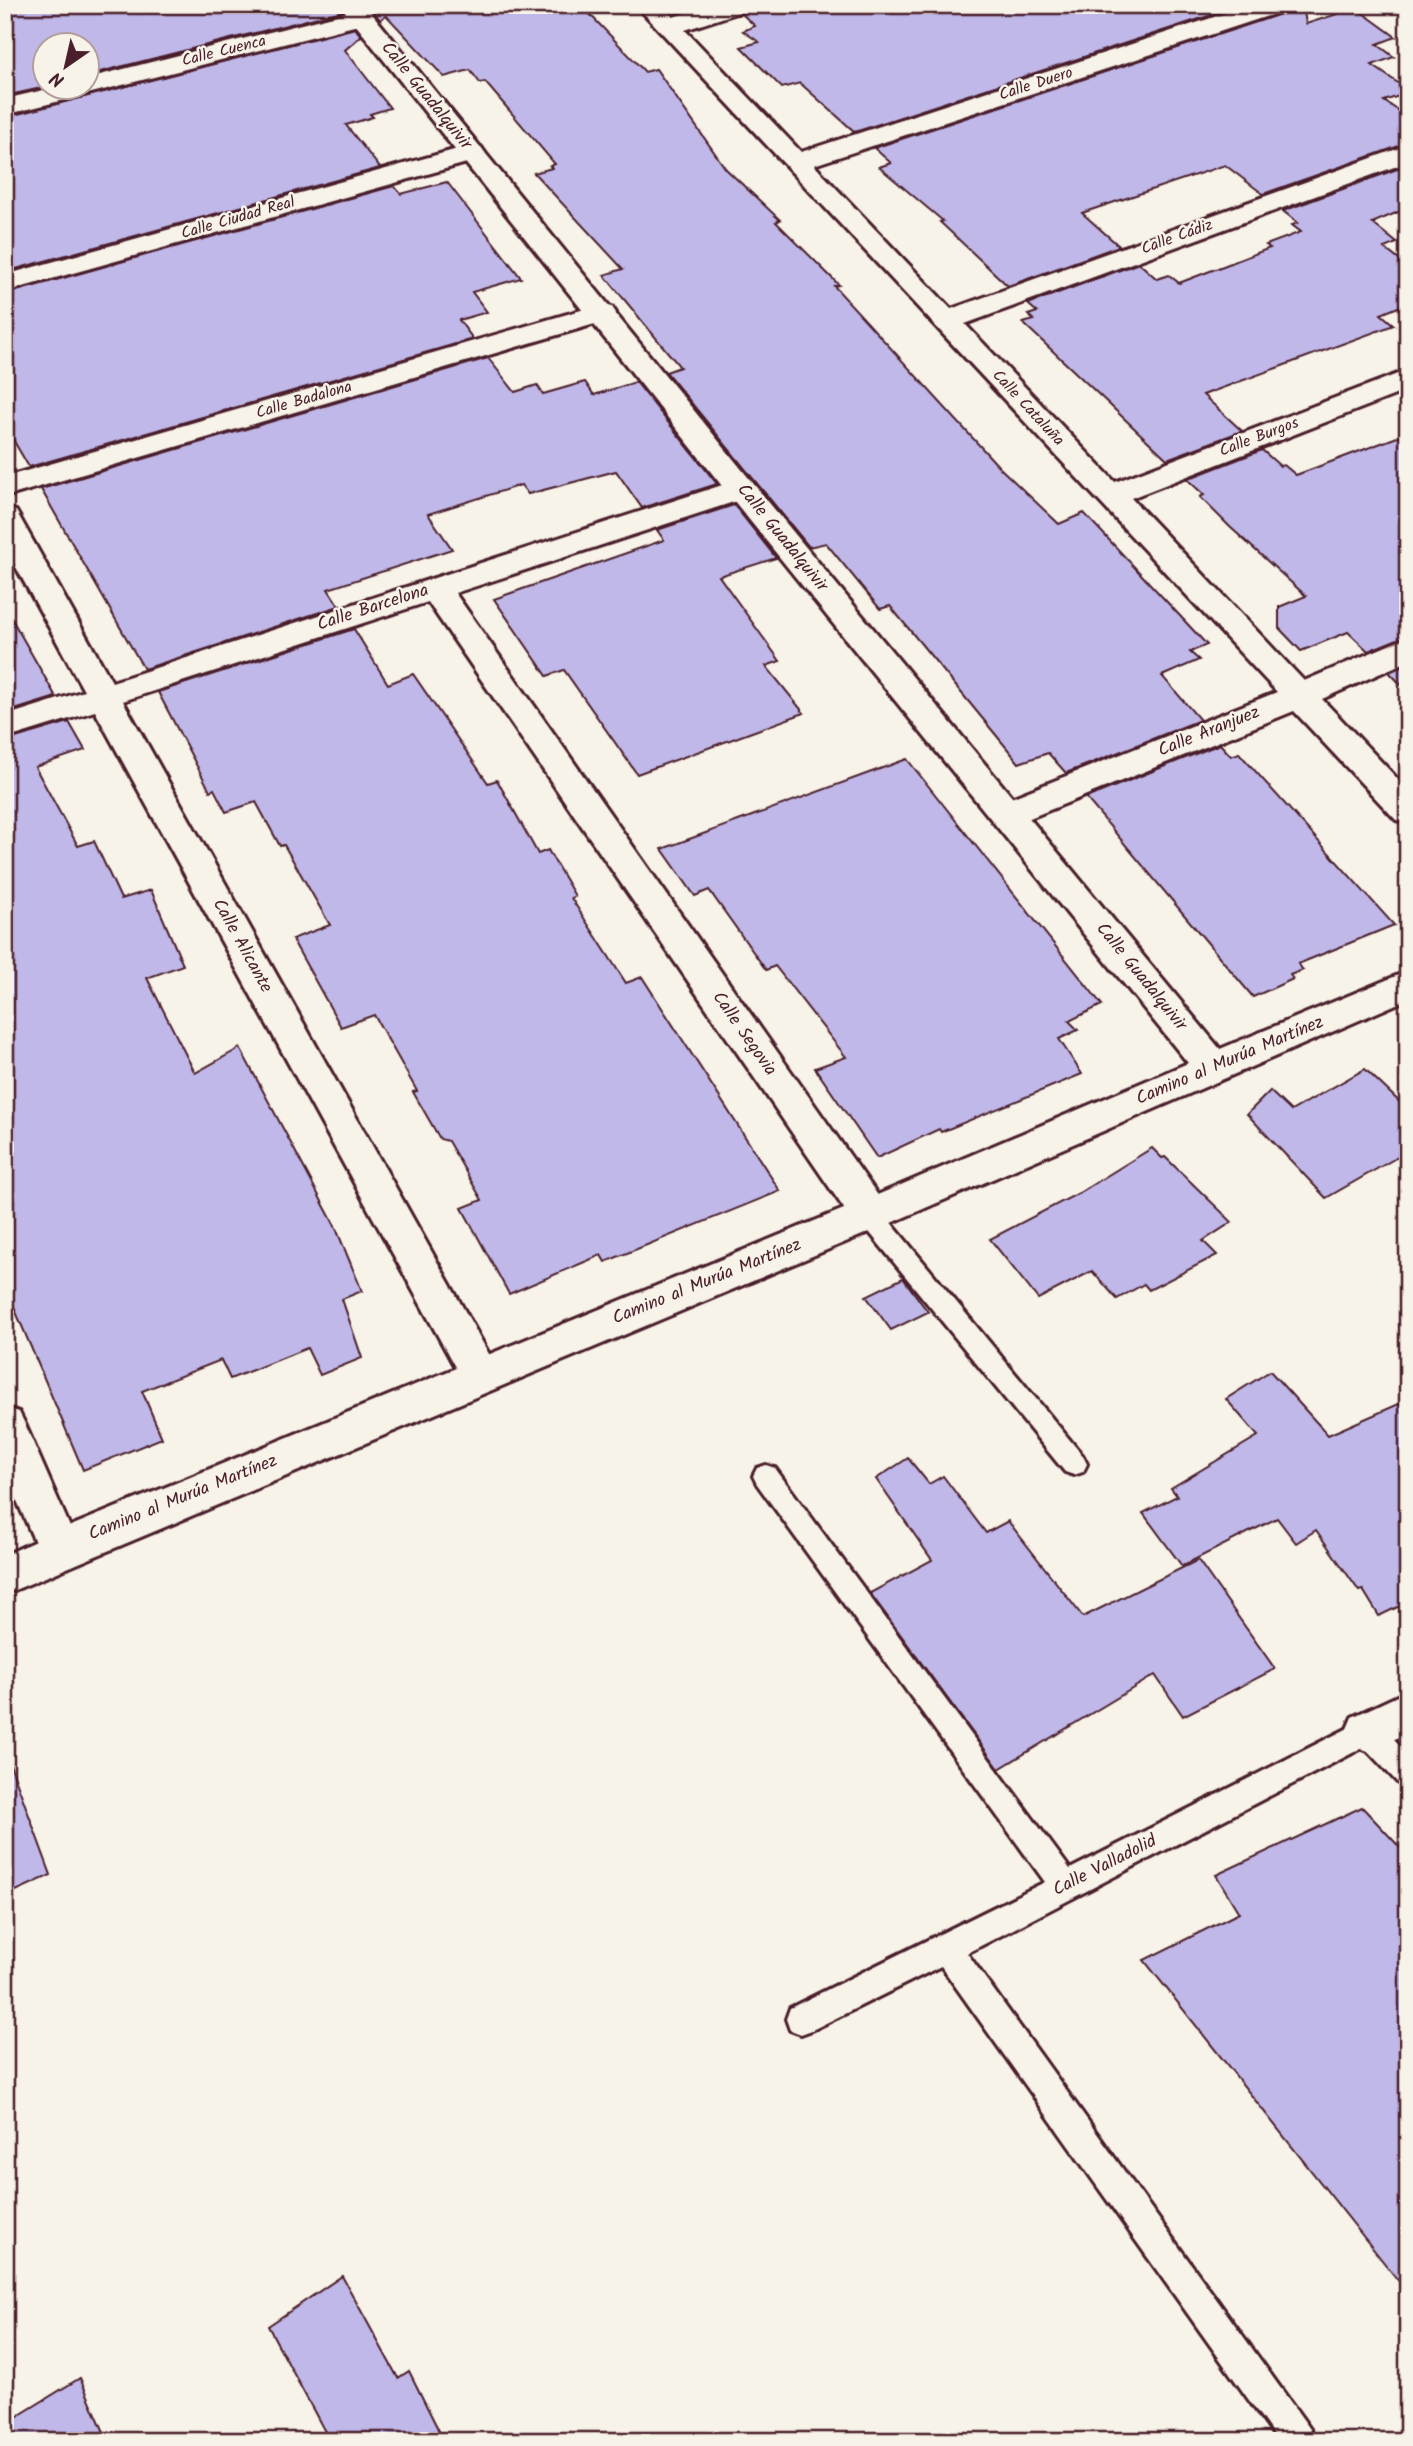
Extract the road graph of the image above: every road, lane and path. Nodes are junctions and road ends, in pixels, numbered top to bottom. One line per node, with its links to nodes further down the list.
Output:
1 (648, 5): 5 (street, Calle Cataluña)
2 (737, 5): 5 (street)
3 (1277, 5): 11 (street, Calle Duero)
4 (357, 11): 6 (street, Calle Cuenca); 9 (street, Calle Guadalquivir)
5 (668, 27): 11 (street, Calle Cataluña)
6 (102, 82)
7 (32, 100): 8 (street)
8 (5, 107)
9 (471, 153): 12 (street, Calle Ciudad Real); 13 (street, Calle Guadalquivir)
10 (1408, 153): 14 (street, Calle Cádiz)
11 (796, 162): 14 (street, Calle Cataluña)
12 (5, 284)
13 (602, 313): 16 (street, Calle Badalona); 17 (street, Calle Guadalquivir)
14 (946, 321): 18 (street, Calle Cataluña)
15 (1408, 379): 18 (street, Calle Burgos)
16 (5, 487)
17 (741, 489): 20 (street, Calle Barcelona); 26 (street, Calle Guadalquivir)
18 (1110, 495): 22 (street, Calle Cataluña)
19 (5, 518): 23 (street, Calle Alicante)
20 (435, 589): 23 (street, Calle Barcelona); 29 (street, Calle Segovia)
21 (1408, 648): 22 (street, Calle Aranjuez)
22 (1299, 695): 25 (street, Calle Cataluña); 26 (street, Calle Aranjuez)
23 (104, 696): 24 (street, Calle Barcelona); 30 (street, Calle Alicante)
24 (5, 728)
25 (1408, 811)
26 (1008, 813): 28 (street, Calle Guadalquivir)
27 (1408, 984): 28 (street, Camino al Murúa Martínez)
28 (1214, 1068): 29 (street, Camino al Murúa Martínez)
29 (870, 1215): 30 (street, Camino al Murúa Martínez); 32 (lane, Calle Segovia)
30 (480, 1375): 34 (street, Camino al Murúa Martínez)
31 (5, 1424): 34 (street)
32 (1074, 1464)
33 (766, 1476): 39 (lane)
34 (59, 1550): 35 (street, Camino al Murúa Martínez)
35 (5, 1575)
36 (1408, 1711): 37 (street, Calle Valladolid)
37 (1368, 1731): 38 (lane); 39 (lane, Calle Valladolid)
38 (1408, 1774)
39 (1066, 1886): 40 (lane, Calle Valladolid)
40 (946, 1948): 41 (lane, Calle Valladolid); 42 (lane)
41 (801, 2019)
42 (1298, 2441)

